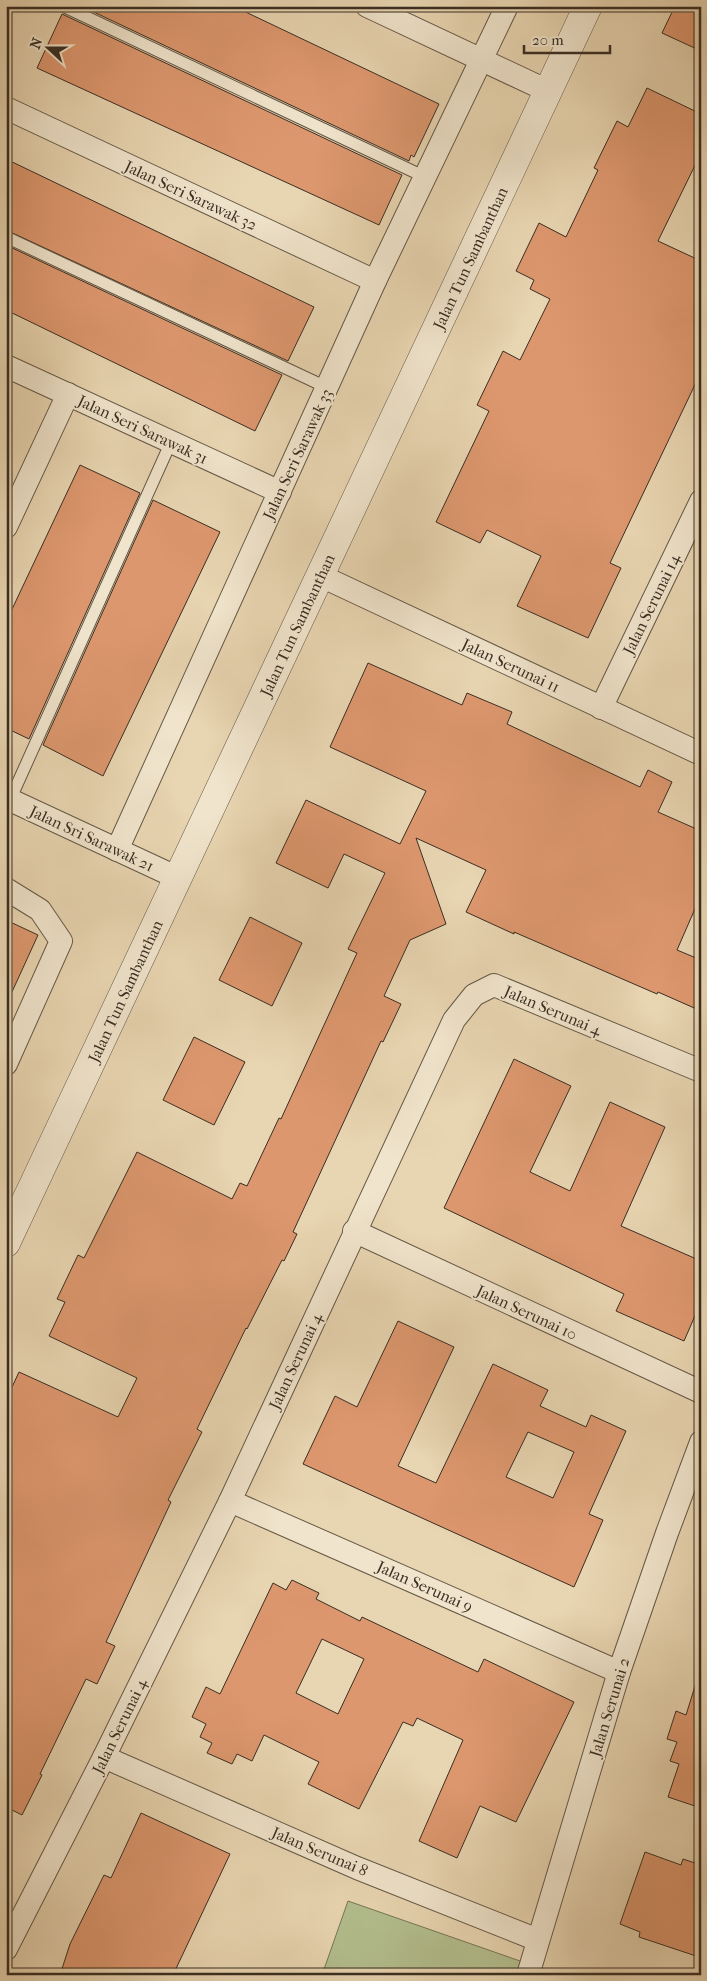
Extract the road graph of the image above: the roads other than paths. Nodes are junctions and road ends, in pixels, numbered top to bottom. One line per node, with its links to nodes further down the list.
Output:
1 (63, 6): 9 (lane)
2 (367, 6): 5 (street)
3 (506, 6): 6 (street, Jalan Seri Sarawak 33)
4 (588, 6): 7 (street, Jalan Tun Sambanthan)
5 (390, 11): 6 (street)
6 (482, 60): 7 (street); 9 (street, Jalan Seri Sarawak 33)
7 (548, 91): 19 (street, Jalan Tun Sambanthan)
8 (6, 108): 11 (street, Jalan Seri Sarawak 32)
9 (425, 177): 11 (street, Jalan Seri Sarawak 33)
10 (6, 237): 13 (lane)
11 (375, 281): 13 (street, Jalan Seri Sarawak 33)
12 (6, 366): 14 (street, Jalan Seri Sarawak 31)
13 (328, 388): 16 (street, Jalan Seri Sarawak 33)
14 (68, 394): 15 (street, Jalan Seri Sarawak 31); 18 (street)
15 (171, 442): 16 (street, Jalan Seri Sarawak 31); 22 (lane)
16 (280, 492): 23 (street, Jalan Seri Sarawak 33)
17 (701, 501): 20 (street, Jalan Serunai 14)
18 (6, 527)
19 (320, 576): 20 (street, Jalan Serunai 11); 24 (street, Jalan Tun Sambanthan)
20 (600, 708): 21 (street, Jalan Serunai 11)
21 (701, 754)
22 (8, 799): 23 (street, Jalan Sri Sarawak 21)
23 (117, 850): 24 (street, Jalan Sri Sarawak 21)
24 (178, 878): 29 (street, Jalan Tun Sambanthan)
25 (6, 889): 26 (street)
26 (6, 1064)
27 (701, 1071): 28 (street, Jalan Serunai 4)
28 (354, 1232): 30 (street, Jalan Serunai 10); 32 (street, Jalan Serunai 4)
29 (6, 1243)
30 (701, 1392)
31 (701, 1442): 33 (street, Jalan Serunai 2)
32 (230, 1501): 33 (street, Jalan Serunai 9); 34 (street, Jalan Serunai 4)
33 (619, 1672): 35 (street, Jalan Serunai 2)
34 (104, 1758): 35 (street, Jalan Serunai 8); 36 (street, Jalan Serunai 4)
35 (538, 1940): 37 (street, Jalan Serunai 2)
36 (6, 1949)
37 (528, 1975)

